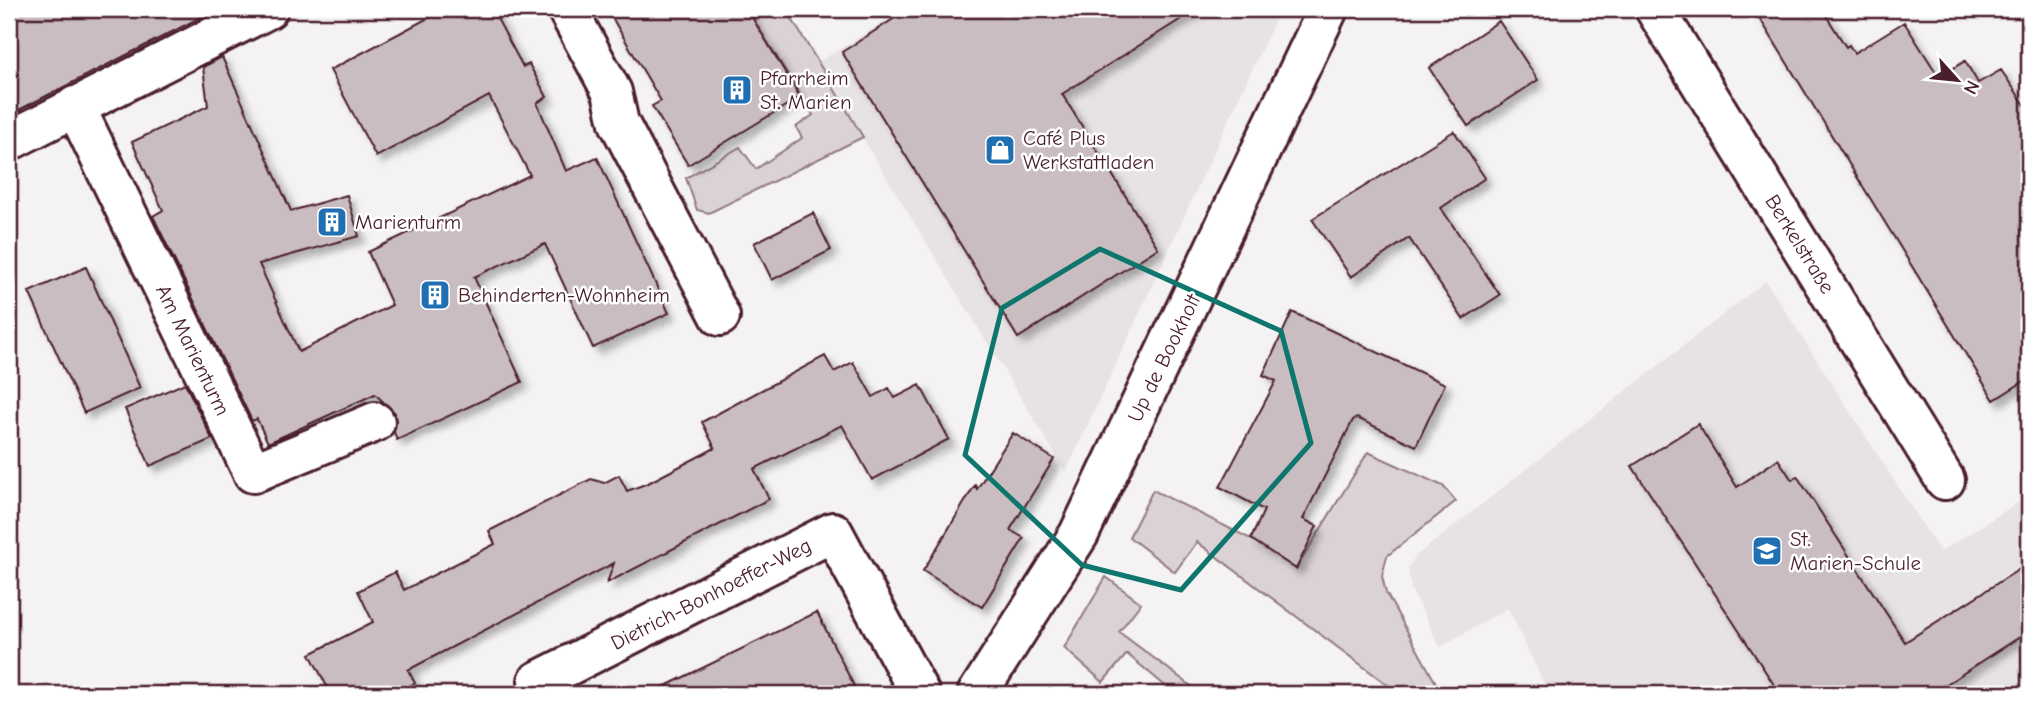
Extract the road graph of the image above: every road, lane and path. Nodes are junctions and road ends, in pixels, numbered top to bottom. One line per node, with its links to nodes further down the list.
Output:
1 (268, 9): 5 (street)
2 (567, 9): 7 (street)
3 (1328, 9): 12 (street, Up de Bookholt)
4 (1655, 9): 9 (street, Berkelstraße)
5 (75, 106): 6 (street); 8 (street, Am Marienturm)
6 (9, 141)
7 (720, 316)
8 (375, 422)
9 (1945, 480)
10 (538, 681): 11 (street, Dietrich-Bonhoeffer-Weg)
11 (920, 694)
12 (977, 694)

